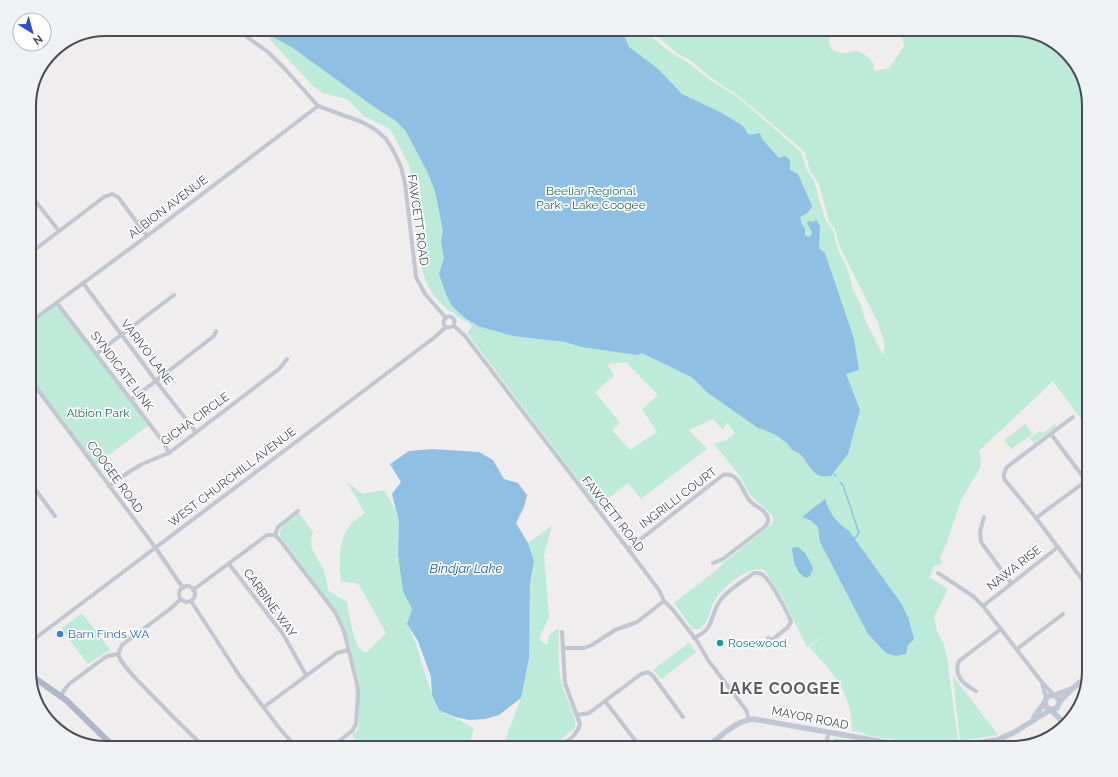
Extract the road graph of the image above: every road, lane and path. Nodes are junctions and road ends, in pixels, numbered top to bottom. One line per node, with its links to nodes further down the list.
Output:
1 (246, 36): 2 (street, FAWCETT ROAD)
2 (318, 106): 5 (street, ALBION AVENUE); 11 (street, FAWCETT ROAD)
3 (36, 201): 4 (street)
4 (59, 231): 5 (street); 6 (street)
5 (147, 236): 7 (street, ALBION AVENUE)
6 (36, 249)
7 (83, 283): 9 (street, ALBION AVENUE); 15 (street, VARIVO LANE)
8 (174, 296): 15 (street)
9 (57, 303): 10 (street, ALBION AVENUE); 16 (street, SYNDICATE LINK)
10 (36, 318)
11 (446, 318): 12 (street); 13 (street)
12 (454, 326): 13 (street); 36 (street, FAWCETT ROAD)
13 (446, 327): 35 (street, WEST CHURCHILL AVENUE)
14 (216, 331): 18 (street)
15 (122, 335): 16 (street); 18 (street, VARIVO LANE)
16 (96, 354): 20 (street, SYNDICATE LINK)
17 (287, 359): 22 (street, GICHA CIRCLE)
18 (156, 381): 20 (street); 22 (street, VARIVO LANE)
19 (37, 388): 26 (street, COOGEE ROAD)
20 (131, 400): 24 (street, SYNDICATE LINK)
21 (1073, 417): 23 (street)
22 (196, 432): 24 (street, GICHA CIRCLE)
23 (1051, 434): 25 (street); 32 (street)
24 (169, 452): 26 (street, GICHA CIRCLE)
25 (1082, 475)
26 (109, 486): 35 (street, COOGEE ROAD)
27 (1082, 487): 32 (street)
28 (36, 490): 30 (street)
29 (298, 511): 33 (street)
30 (55, 516)
31 (984, 517): 41 (street)
32 (1036, 518): 34 (street)
33 (275, 535): 38 (street); 55 (street)
34 (1058, 547): 40 (street); 41 (street, NAWA RISE)
35 (155, 548): 42 (street, COOGEE ROAD); 51 (street, WEST CHURCHILL AVENUE)
36 (628, 549): 37 (street, INGRILLI COURT); 46 (street, FAWCETT ROAD)
37 (714, 563)
38 (229, 564): 43 (street); 58 (street, CARBINE WAY)
39 (938, 573): 47 (street)
40 (1082, 579)
41 (1011, 583): 47 (street, NAWA RISE)
42 (183, 588): 43 (street); 44 (street)
43 (193, 590): 45 (street)
44 (181, 599): 45 (street); 57 (street)
45 (191, 601): 69 (street)
46 (664, 601): 52 (street, FAWCETT ROAD); 54 (street)
47 (983, 606): 49 (street)
48 (1063, 614): 56 (street)
49 (1001, 629): 56 (street); 63 (street)
50 (562, 632): 54 (street)
51 (36, 638)
52 (694, 638): 53 (street); 73 (street, FAWCETT ROAD)
53 (768, 638)
54 (563, 648): 71 (street)
55 (348, 650): 58 (street); 81 (street)
56 (1017, 650): 60 (street)
57 (118, 654): 65 (street); 79 (street)
58 (306, 675): 69 (street)
59 (36, 679): 65 (main road)
60 (1041, 681): 64 (street); 66 (street)
61 (1081, 682): 62 (main road)
62 (1073, 688): 64 (main road); 68 (main road)
63 (976, 691)
64 (1055, 695): 66 (main road); 68 (main road)
65 (60, 696): 78 (main road)
66 (1045, 700): 70 (main road); 75 (main road)
67 (606, 701): 71 (street); 72 (street); 83 (street)
68 (1059, 703): 70 (main road); 74 (main road)
69 (264, 707): 80 (street)
70 (1050, 710): 75 (main road); 76 (main road)
71 (577, 715): 82 (street)
72 (683, 716)
73 (748, 720): 77 (main road, MAYOR ROAD); 84 (main road, MAYOR ROAD)
74 (1062, 720)
75 (1030, 721): 87 (main road)
76 (1061, 721)
77 (829, 733): 85 (street); 86 (main road, MAYOR ROAD)
78 (108, 741)
79 (198, 741)
80 (290, 741)
81 (340, 741)
82 (566, 741)
83 (636, 741)
84 (715, 741)
85 (826, 741)
86 (876, 741)
87 (994, 741)

